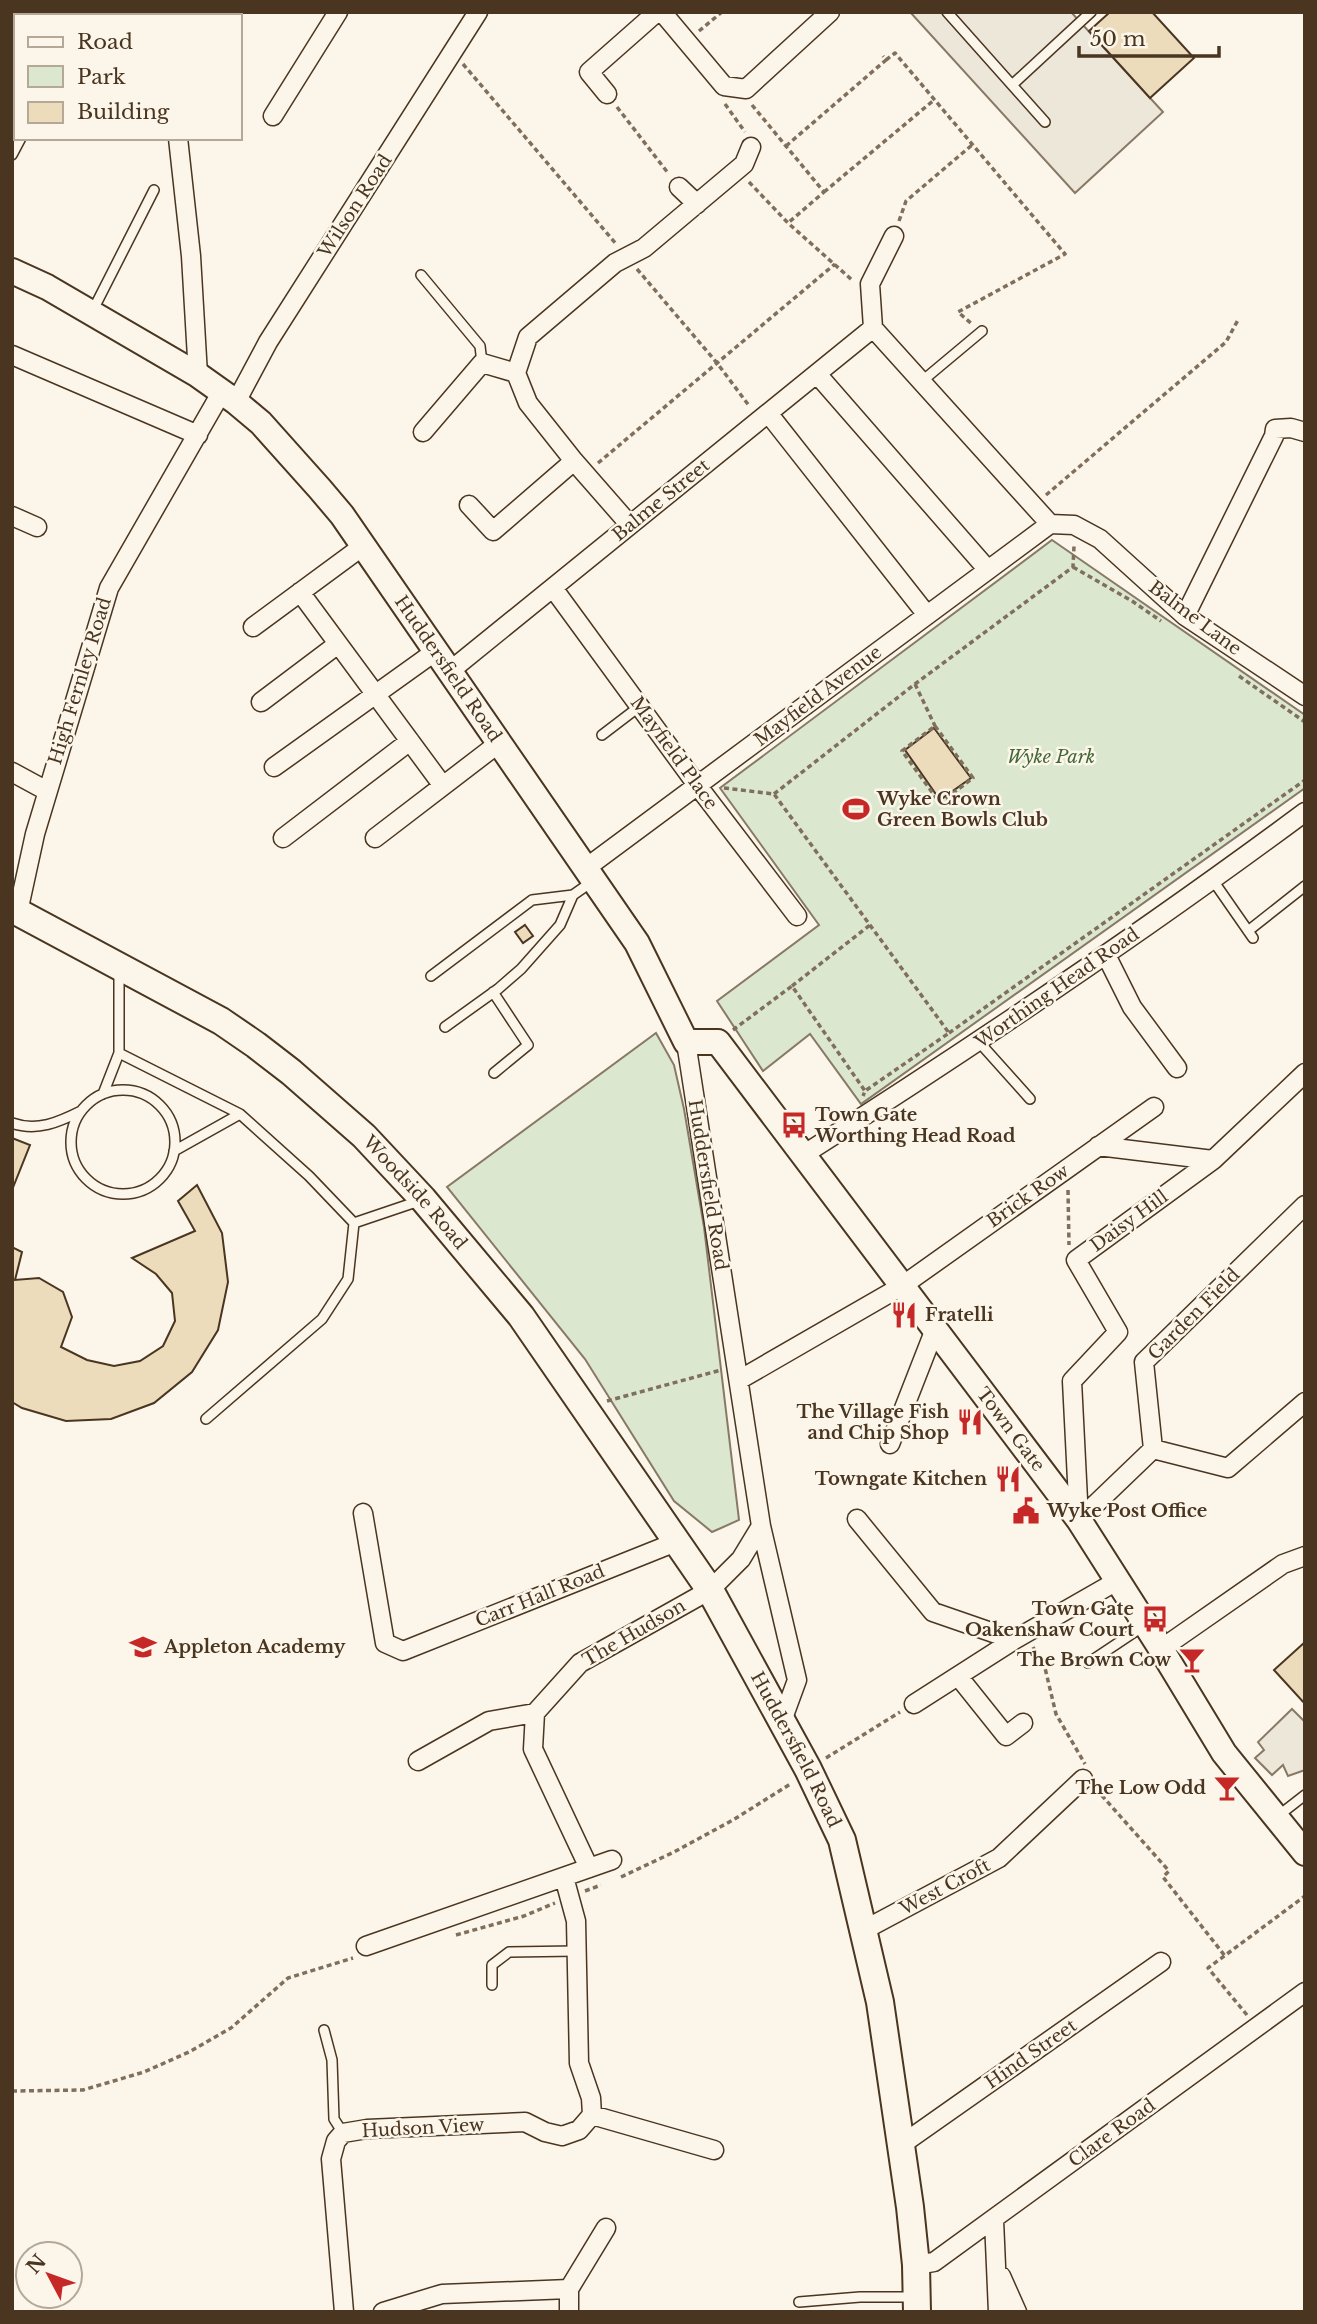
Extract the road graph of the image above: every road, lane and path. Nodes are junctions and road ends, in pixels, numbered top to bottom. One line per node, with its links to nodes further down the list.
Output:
1 (338, 12): 15 (street)
2 (478, 12): 10 (street, Wilson Road)
3 (657, 12): 13 (street)
4 (662, 12): 9 (street)
5 (722, 12): 9 (path)
6 (830, 12): 12 (street)
7 (947, 12): 11 (lane)
8 (1091, 12): 11 (lane)
9 (687, 41): 12 (street)
10 (453, 52): 28 (path); 44 (street, Wilson Road)
11 (1012, 85): 16 (lane)
12 (731, 87): 19 (path); 20 (path)
13 (607, 94): 22 (path)
14 (934, 100): 18 (path); 20 (path); 24 (path)
15 (273, 116)
16 (1045, 122)
17 (178, 140): 42 (street)
18 (973, 145): 27 (path); 36 (path)
19 (751, 146): 21 (street)
20 (786, 146): 24 (path)
21 (738, 169): 25 (street); 26 (path)
22 (679, 187): 25 (street)
23 (154, 190): 33 (lane)
24 (824, 192): 26 (path)
25 (697, 204): 28 (street)
26 (788, 223): 29 (path)
27 (894, 236): 32 (street)
28 (627, 257): 39 (path); 40 (street)
29 (835, 264): 32 (path); 39 (path)
30 (12, 271): 33 (main road, Huddersfield Road)
31 (421, 275): 38 (lane)
32 (870, 284): 35 (street)
33 (92, 313): 42 (main road, Huddersfield Road)
34 (1238, 320): 51 (path)
35 (873, 328): 41 (street, Balme Street); 43 (street)
36 (982, 331): 43 (lane)
37 (12, 355): 48 (street)
38 (482, 363): 40 (street); 46 (street)
39 (717, 363): 45 (path); 49 (path)
40 (516, 373): 49 (street)
41 (817, 373): 45 (street, Balme Street); 58 (street)
42 (198, 376): 44 (main road, Huddersfield Road)
43 (921, 382): 51 (street)
44 (229, 397): 48 (street, High Fernley Road); 57 (main road, Huddersfield Road)
45 (764, 416): 54 (street, Balme Street); 61 (street)
46 (423, 432)
47 (1305, 432): 62 (street)
48 (198, 435): 80 (street, High Fernley Road)
49 (580, 468): 50 (street); 54 (street)
50 (469, 505)
51 (1033, 506): 53 (street)
52 (12, 516): 56 (street)
53 (1050, 524): 55 (street, Balme Lane); 58 (street, Mayfield Avenue)
54 (630, 525): 59 (street, Balme Street)
55 (1074, 526): 62 (street, Balme Lane); 66 (path)
56 (37, 527)
57 (363, 546): 60 (street); 65 (main road, Huddersfield Road)
58 (988, 570): 61 (street, Mayfield Avenue)
59 (553, 588): 65 (street, Balme Street); 70 (street, Mayfield Place)
60 (300, 592): 63 (street); 64 (street)
61 (927, 615): 78 (street, Mayfield Avenue)
62 (1185, 616): 68 (street, Balme Lane)
63 (253, 627)
64 (338, 644): 67 (street); 69 (street)
65 (443, 661): 67 (street, Balme Street); 74 (main road, Huddersfield Road)
66 (915, 684): 71 (path); 81 (path)
67 (376, 694): 73 (street); 75 (street, Balme Street)
68 (1305, 696)
69 (261, 702)
70 (640, 706): 72 (lane); 78 (street, Mayfield Place)
71 (935, 726): 71 (path)
72 (602, 735)
73 (410, 741): 79 (street); 83 (street)
74 (499, 743): 79 (street); 85 (main road, Huddersfield Road)
75 (274, 767)
76 (12, 772): 80 (street)
77 (1305, 780): 98 (path)
78 (697, 785): 81 (path); 85 (street, Mayfield Avenue); 90 (street, Mayfield Place)
79 (443, 786): 84 (street)
80 (47, 791): 89 (street, High Fernley Road)
81 (774, 794): 91 (path)
82 (1305, 812): 86 (street, Worthing Head Road)
83 (283, 838)
84 (374, 838)
85 (590, 874): 88 (lane); 99 (main road, Huddersfield Road)
86 (1212, 879): 87 (lane); 92 (street, Worthing Head Road)
87 (1305, 886)
88 (573, 895): 94 (lane); 96 (lane)
89 (15, 910): 93 (main road, Woodside Road)
90 (797, 916)
91 (870, 925): 95 (path); 98 (path)
92 (1106, 955): 101 (street, Worthing Head Road); 103 (street)
93 (119, 966): 102 (lane); 119 (main road, Woodside Road)
94 (431, 976)
95 (792, 986): 100 (path); 106 (path)
96 (493, 992): 97 (lane); 104 (lane)
97 (444, 1027)
98 (949, 1033): 106 (path)
99 (686, 1042): 100 (main road); 125 (street, Huddersfield Road)
100 (718, 1042): 116 (main road, Town Gate)
101 (979, 1042): 108 (lane); 112 (street, Worthing Head Road)
102 (119, 1052): 107 (lane); 111 (lane)
103 (1178, 1068)
104 (494, 1073)
105 (1305, 1073): 117 (street, Daisy Hill)
106 (865, 1091): 112 (path)
107 (103, 1094): 110 (lane); 115 (lane)
108 (1030, 1099)
109 (1154, 1107): 114 (street, Brick Row)
110 (81, 1111): 113 (lane); 115 (lane)
111 (240, 1114): 115 (lane); 121 (lane)
112 (858, 1119): 116 (street, Worthing Head Road)
113 (12, 1123)
114 (1098, 1146): 117 (street); 118 (street, Brick Row)
115 (174, 1152)
116 (803, 1155): 123 (main road, Town Gate)
117 (1213, 1160): 122 (street, Daisy Hill)
118 (1070, 1166): 122 (path); 123 (street, Brick Row)
119 (423, 1199): 121 (lane); 127 (main road, Woodside Road)
120 (1305, 1205): 130 (street, Garden Field)
121 (354, 1223): 128 (lane)
122 (1076, 1260): 133 (street, Daisy Hill)
123 (902, 1286): 124 (main road, Town Gate); 125 (street, Brick Row)
124 (935, 1329): 129 (street); 133 (main road, Town Gate)
125 (738, 1373): 127 (path); 134 (street, Huddersfield Road)
126 (1305, 1402): 130 (street)
127 (584, 1408): 135 (main road, Woodside Road)
128 (206, 1419)
129 (890, 1444)
130 (1153, 1449): 133 (street)
131 (363, 1513): 135 (street, Carr Hall Road)
132 (857, 1519): 140 (street)
133 (1079, 1520): 137 (main road, Town Gate)
134 (761, 1526): 138 (street); 146 (street, Huddersfield Road)
135 (676, 1542): 138 (main road, Woodside Road)
136 (1305, 1556): 141 (street)
137 (1117, 1581): 139 (main road, Town Gate); 140 (street)
138 (709, 1590): 145 (street, The Hudson); 146 (main road, Huddersfield Road)
139 (1146, 1625): 141 (main road, Town Gate); 142 (lane)
140 (1019, 1637): 143 (street); 150 (path)
141 (1161, 1649): 152 (main road, Town Gate)
142 (1088, 1663)
143 (958, 1676): 144 (street); 147 (street)
144 (914, 1704): 149 (path)
145 (535, 1713): 148 (street); 155 (street)
146 (782, 1721): 149 (main road, Huddersfield Road)
147 (1023, 1723)
148 (418, 1761)
149 (808, 1769): 158 (main road, Huddersfield Road)
150 (1083, 1779): 158 (street, West Croft); 161 (path)
151 (1305, 1795): 152 (lane)
152 (1276, 1817): 153 (main road, Town Gate)
153 (1305, 1853)
154 (612, 1860): 155 (street)
155 (589, 1868): 156 (street)
156 (564, 1877): 159 (street); 160 (street)
157 (1305, 1896): 161 (path)
158 (864, 1930): 169 (main road, Huddersfield Road)
159 (366, 1946)
160 (576, 1951): 163 (lane); 167 (street)
161 (1225, 1956): 165 (path)
162 (1161, 1962): 169 (street, Hind Street)
163 (492, 1985)
164 (1305, 1992): 165 (street, Clare Road)
165 (1257, 2027): 171 (street, Clare Road)
166 (324, 2030): 168 (lane)
167 (592, 2115): 168 (street, Hudson View); 170 (street)
168 (343, 2133): 178 (street, Hudson View)
169 (901, 2145): 173 (main road, Huddersfield Road)
170 (715, 2150)
171 (994, 2220): 173 (street, Clare Road); 174 (street)
172 (606, 2228): 175 (street)
173 (916, 2265): 177 (main road, Huddersfield Road)
174 (996, 2267): 181 (street); 182 (street)
175 (569, 2289): 179 (street); 180 (street)
176 (799, 2302): 177 (lane)
177 (917, 2304)
178 (344, 2312)
179 (383, 2312)
180 (569, 2312)
181 (998, 2312)
182 (1017, 2312)

